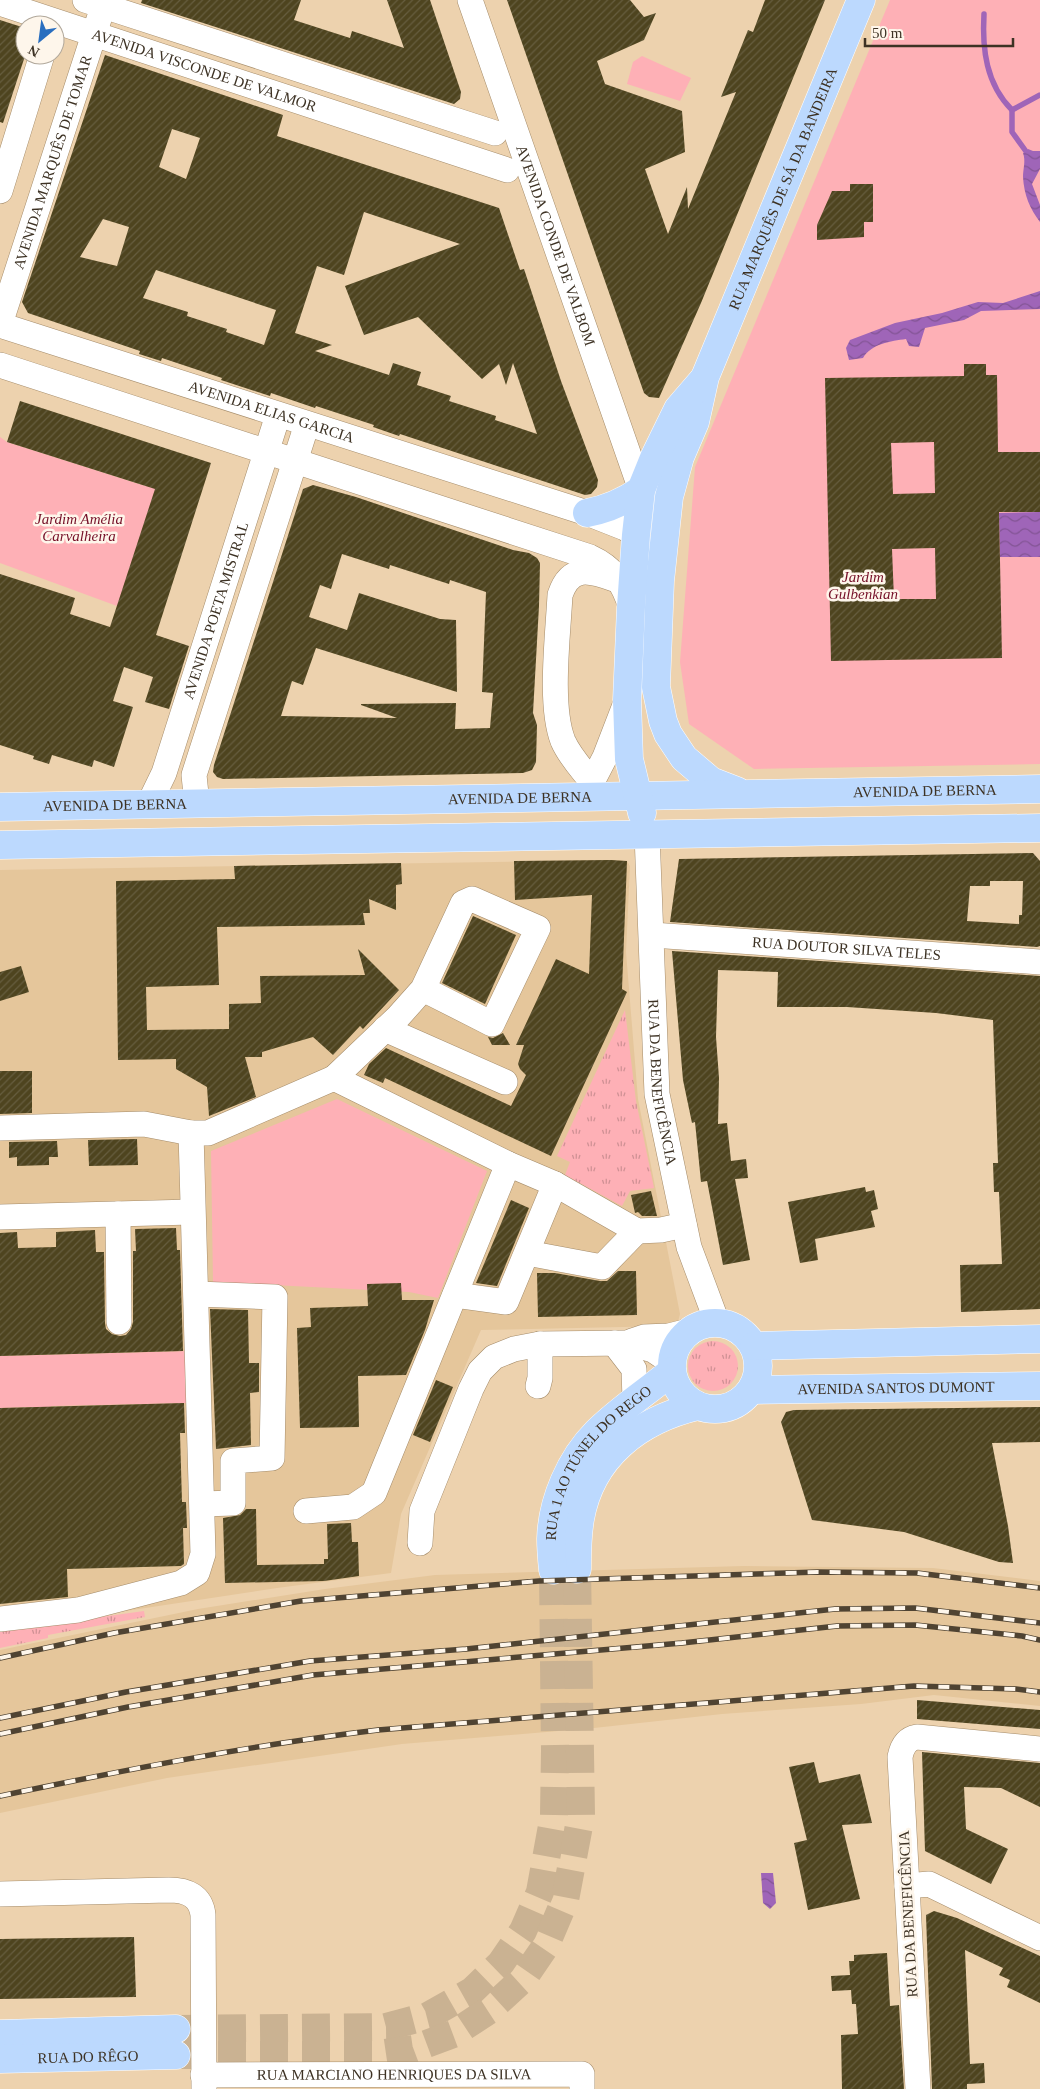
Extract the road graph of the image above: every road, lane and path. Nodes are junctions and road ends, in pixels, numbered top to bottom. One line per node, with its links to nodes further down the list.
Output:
1 (470, 0): 21 (street, AVENIDA CONDE DE VALBOM)
2 (861, 0): 16 (main road, RUA MARQUÊS DE SÁ DA BANDEIRA)
3 (97, 2): 7 (street, AVENIDA MARQUÊS DE TOMAR); 9 (street, AVENIDA VISCONDE DE VALMOR)
4 (0, 4): 5 (street, AVENIDA VISCONDE DE VALMOR)
5 (55, 15)
6 (65, 20): 7 (street, AVENIDA VISCONDE DE VALMOR)
7 (94, 34): 11 (street, AVENIDA VISCONDE DE VALMOR); 14 (street, AVENIDA MARQUÊS DE TOMAR)
8 (39, 65): 13 (street)
9 (417, 108): 10 (street, AVENIDA VISCONDE DE VALMOR); 11 (street)
10 (495, 133)
11 (409, 137): 12 (street, AVENIDA VISCONDE DE VALMOR)
12 (507, 170)
13 (0, 191)
14 (0, 324): 17 (street, AVENIDA ELIAS GARCIA)
15 (0, 365): 19 (street)
16 (705, 377): 21 (main road, RUA MARQUÊS DE SÁ DA BANDEIRA); 27 (main road, RUA MARQUÊS DE SÁ DA BANDEIRA)
17 (278, 415): 18 (street, AVENIDA ELIAS GARCIA); 19 (street, AVENIDA POETA MISTRAL)
18 (306, 424): 20 (street, AVENIDA POETA MISTRAL); 22 (street, AVENIDA ELIAS GARCIA)
19 (266, 451): 20 (street); 34 (street, AVENIDA POETA MISTRAL)
20 (295, 461): 25 (street); 35 (street, AVENIDA POETA MISTRAL)
21 (641, 490): 23 (main road); 24 (main road, RUA MARQUÊS DE SÁ DA BANDEIRA)
22 (542, 500): 23 (street, AVENIDA ELIAS GARCIA); 25 (street)
23 (587, 513): 24 (street, AVENIDA ELIAS GARCIA)
24 (636, 535): 27 (main road); 28 (main road, RUA MARQUÊS DE SÁ DA BANDEIRA)
25 (532, 537): 26 (street)
26 (619, 580): 28 (street); 30 (street)
27 (660, 581): 32 (main road)
28 (631, 607): 29 (main road, RUA MARQUÊS DE SÁ DA BANDEIRA)
29 (627, 700): 30 (street); 33 (main road, RUA MARQUÊS DE SÁ DA BANDEIRA)
30 (593, 789): 33 (main road, AVENIDA DE BERNA); 35 (main road, AVENIDA DE BERNA)
31 (1040, 790): 32 (main road, AVENIDA DE BERNA)
32 (746, 794): 33 (main road, AVENIDA DE BERNA)
33 (638, 796): 38 (main road, RUA MARQUÊS DE SÁ DA BANDEIRA)
34 (149, 804): 35 (main road, AVENIDA DE BERNA); 36 (main road, AVENIDA DE BERNA)
35 (197, 804)
36 (0, 807)
37 (1040, 828): 38 (main road)
38 (647, 834): 39 (main road); 40 (street, RUA DA BENEFICÊNCIA)
39 (0, 845)
40 (652, 935): 41 (street, RUA DOUTOR SILVA TELES); 53 (street, RUA DA BENEFICÊNCIA)
41 (1040, 962)
42 (423, 989): 42 (street); 43 (street)
43 (385, 1030): 44 (street); 45 (street)
44 (334, 1078): 47 (street); 48 (street)
45 (504, 1082)
46 (0, 1128): 47 (street)
47 (191, 1133): 50 (street)
48 (508, 1164): 49 (street); 57 (street)
49 (555, 1184): 54 (street); 55 (street)
50 (192, 1212): 51 (street); 56 (street)
51 (118, 1214): 52 (street); 58 (street)
52 (0, 1217)
53 (684, 1226): 54 (street); 59 (street, RUA DA BENEFICÊNCIA)
54 (637, 1231): 55 (street)
55 (527, 1253): 57 (street)
56 (197, 1294): 71 (street); 71 (street)
57 (455, 1295): 72 (street)
58 (119, 1322)
59 (718, 1322): 60 (main road); 64 (main road)
60 (689, 1331): 62 (street); 65 (main road)
61 (1040, 1339): 64 (main road)
62 (621, 1343): 63 (street); 65 (street); 69 (street)
63 (540, 1344): 66 (street); 73 (street)
64 (754, 1346): 68 (main road)
65 (672, 1367): 69 (main road, RUA 1 AO TÚNEL DO REGO); 70 (main road)
66 (538, 1386)
67 (1040, 1386): 68 (main road, AVENIDA SANTOS DUMONT)
68 (752, 1390): 70 (main road)
69 (635, 1400): 70 (main road, RUA 1 AO TÚNEL DO REGO)
70 (698, 1406)
71 (203, 1504): 74 (street)
72 (306, 1512)
73 (420, 1543)
74 (0, 1619)
75 (1040, 1750): 76 (street, RUA DA BENEFICÊNCIA)
76 (907, 1886): 78 (street); 83 (street, RUA DA BENEFICÊNCIA)
77 (0, 1894): 81 (street)
78 (1040, 1938)
79 (0, 2034): 80 (main road, RUA DO RÊGO)
80 (0, 2059)
81 (204, 2082): 82 (street, RUA MARCIANO HENRIQUES DA SILVA)
82 (582, 2089)
83 (918, 2089)

